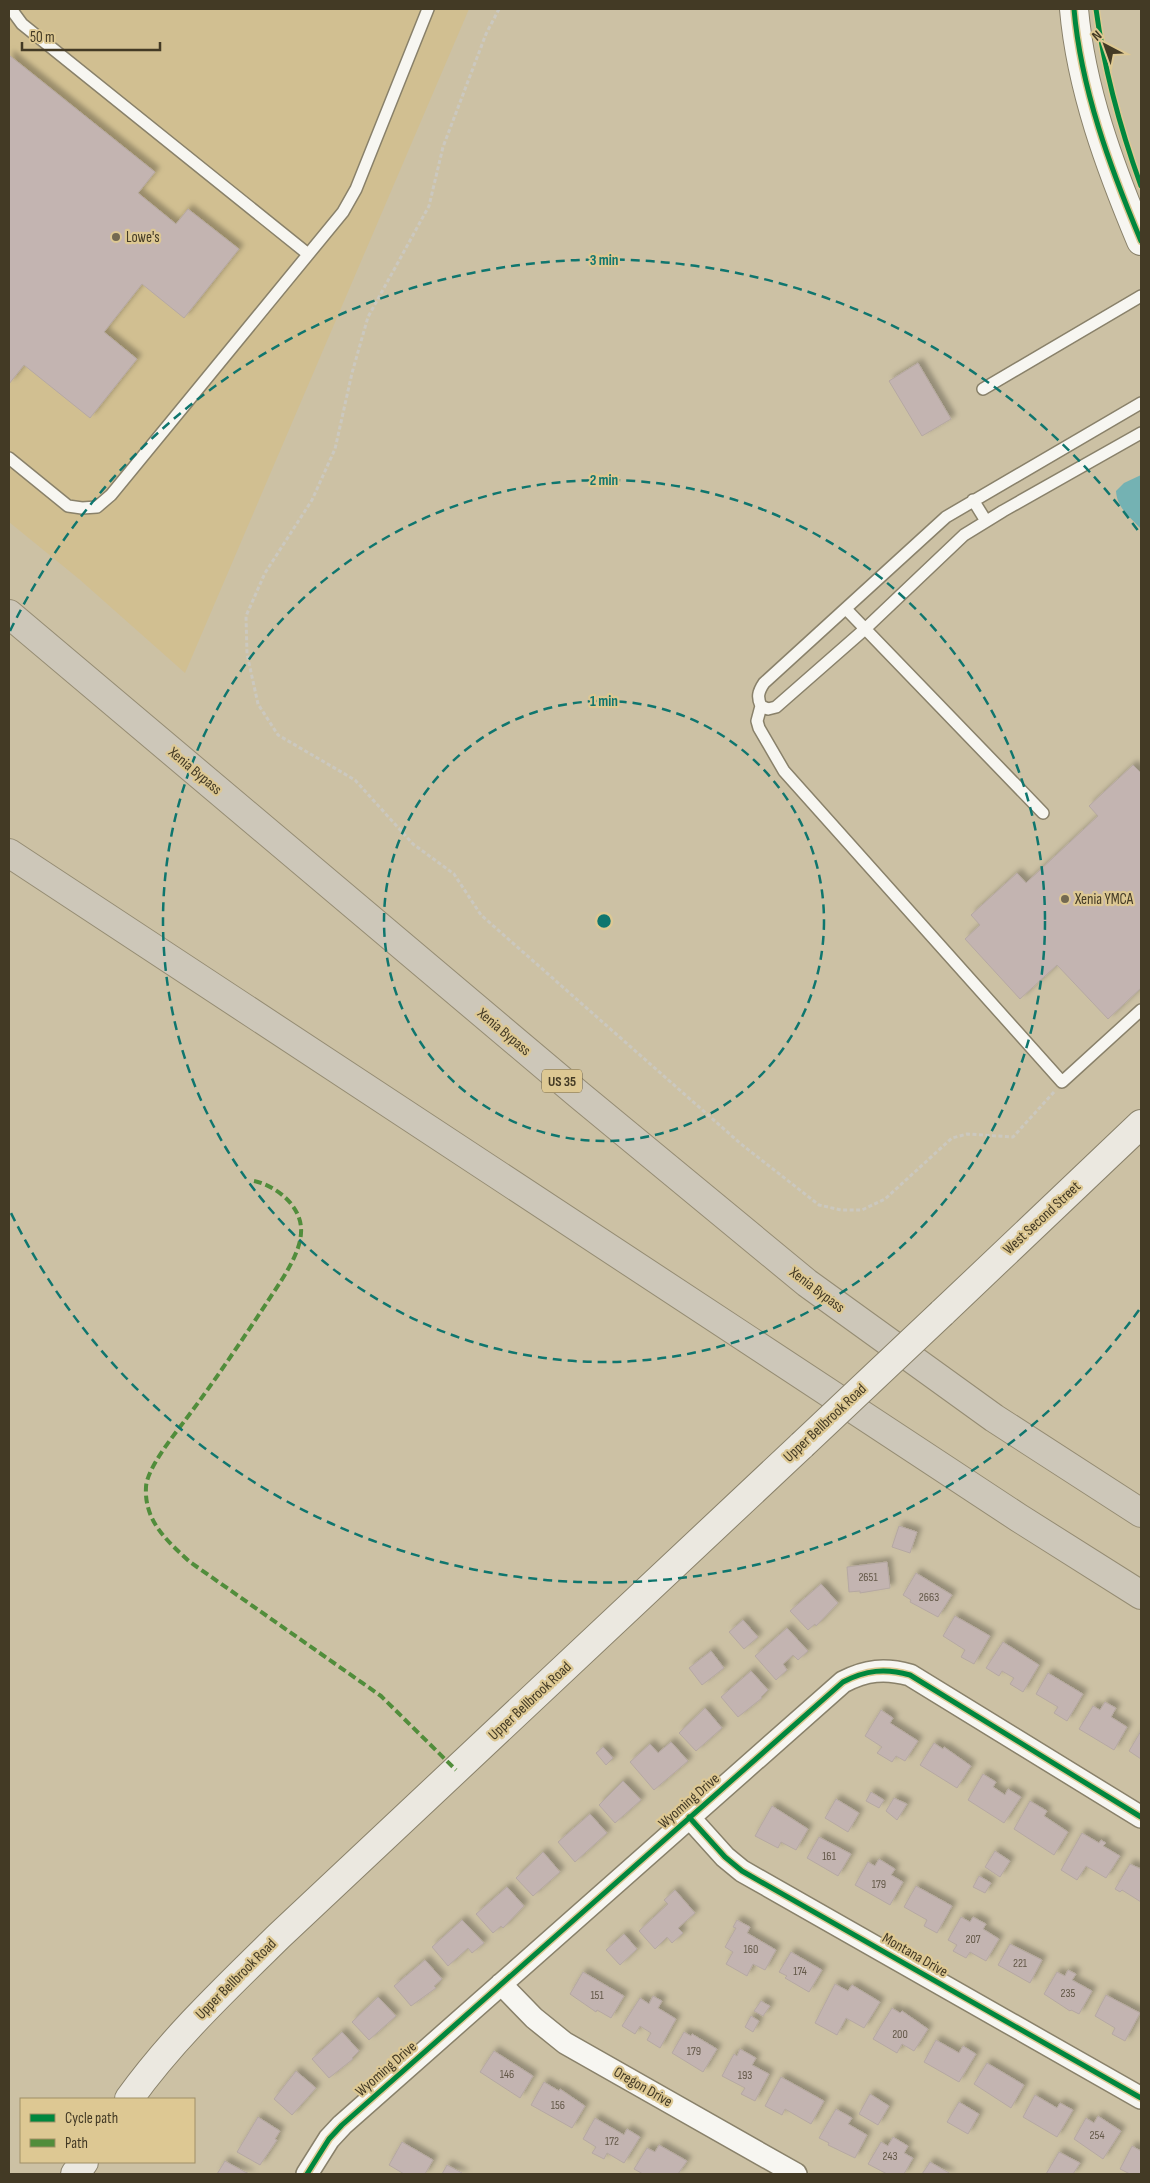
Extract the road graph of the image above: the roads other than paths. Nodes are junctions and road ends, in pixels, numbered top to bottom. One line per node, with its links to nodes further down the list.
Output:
1 (10, 9): 5 (lane)
2 (428, 9): 5 (lane)
3 (1074, 9): 4 (street)
4 (1141, 241)
5 (308, 254): 10 (lane)
6 (1141, 296): 7 (lane)
7 (983, 390)
8 (1141, 403): 11 (lane)
9 (1141, 433): 12 (lane)
10 (9, 458)
11 (973, 500): 12 (lane); 13 (lane)
12 (986, 521): 15 (lane)
13 (846, 609): 15 (lane); 16 (lane)
14 (9, 614): 22 (highway, Xenia Bypass / US 35)
15 (865, 628): 16 (lane); 17 (lane)
16 (761, 706): 19 (lane)
17 (1043, 813)
18 (9, 853): 23 (highway)
19 (1141, 1010)
20 (1141, 1124): 21 (main road, West Second Street)
21 (942, 1313): 27 (main road, Upper Bellbrook Road, bridge)
22 (1141, 1513)
23 (1141, 1595)
24 (1141, 1817): 25 (street, Wyoming Drive)
25 (689, 1818): 26 (street, Wyoming Drive); 28 (street, Montana Drive)
26 (501, 1984): 30 (street, Wyoming Drive); 32 (street, Oregon Drive)
27 (130, 2098)
28 (1141, 2098)
29 (83, 2163): 31 (main road)
30 (312, 2173)
31 (75, 2174)
32 (796, 2174)

